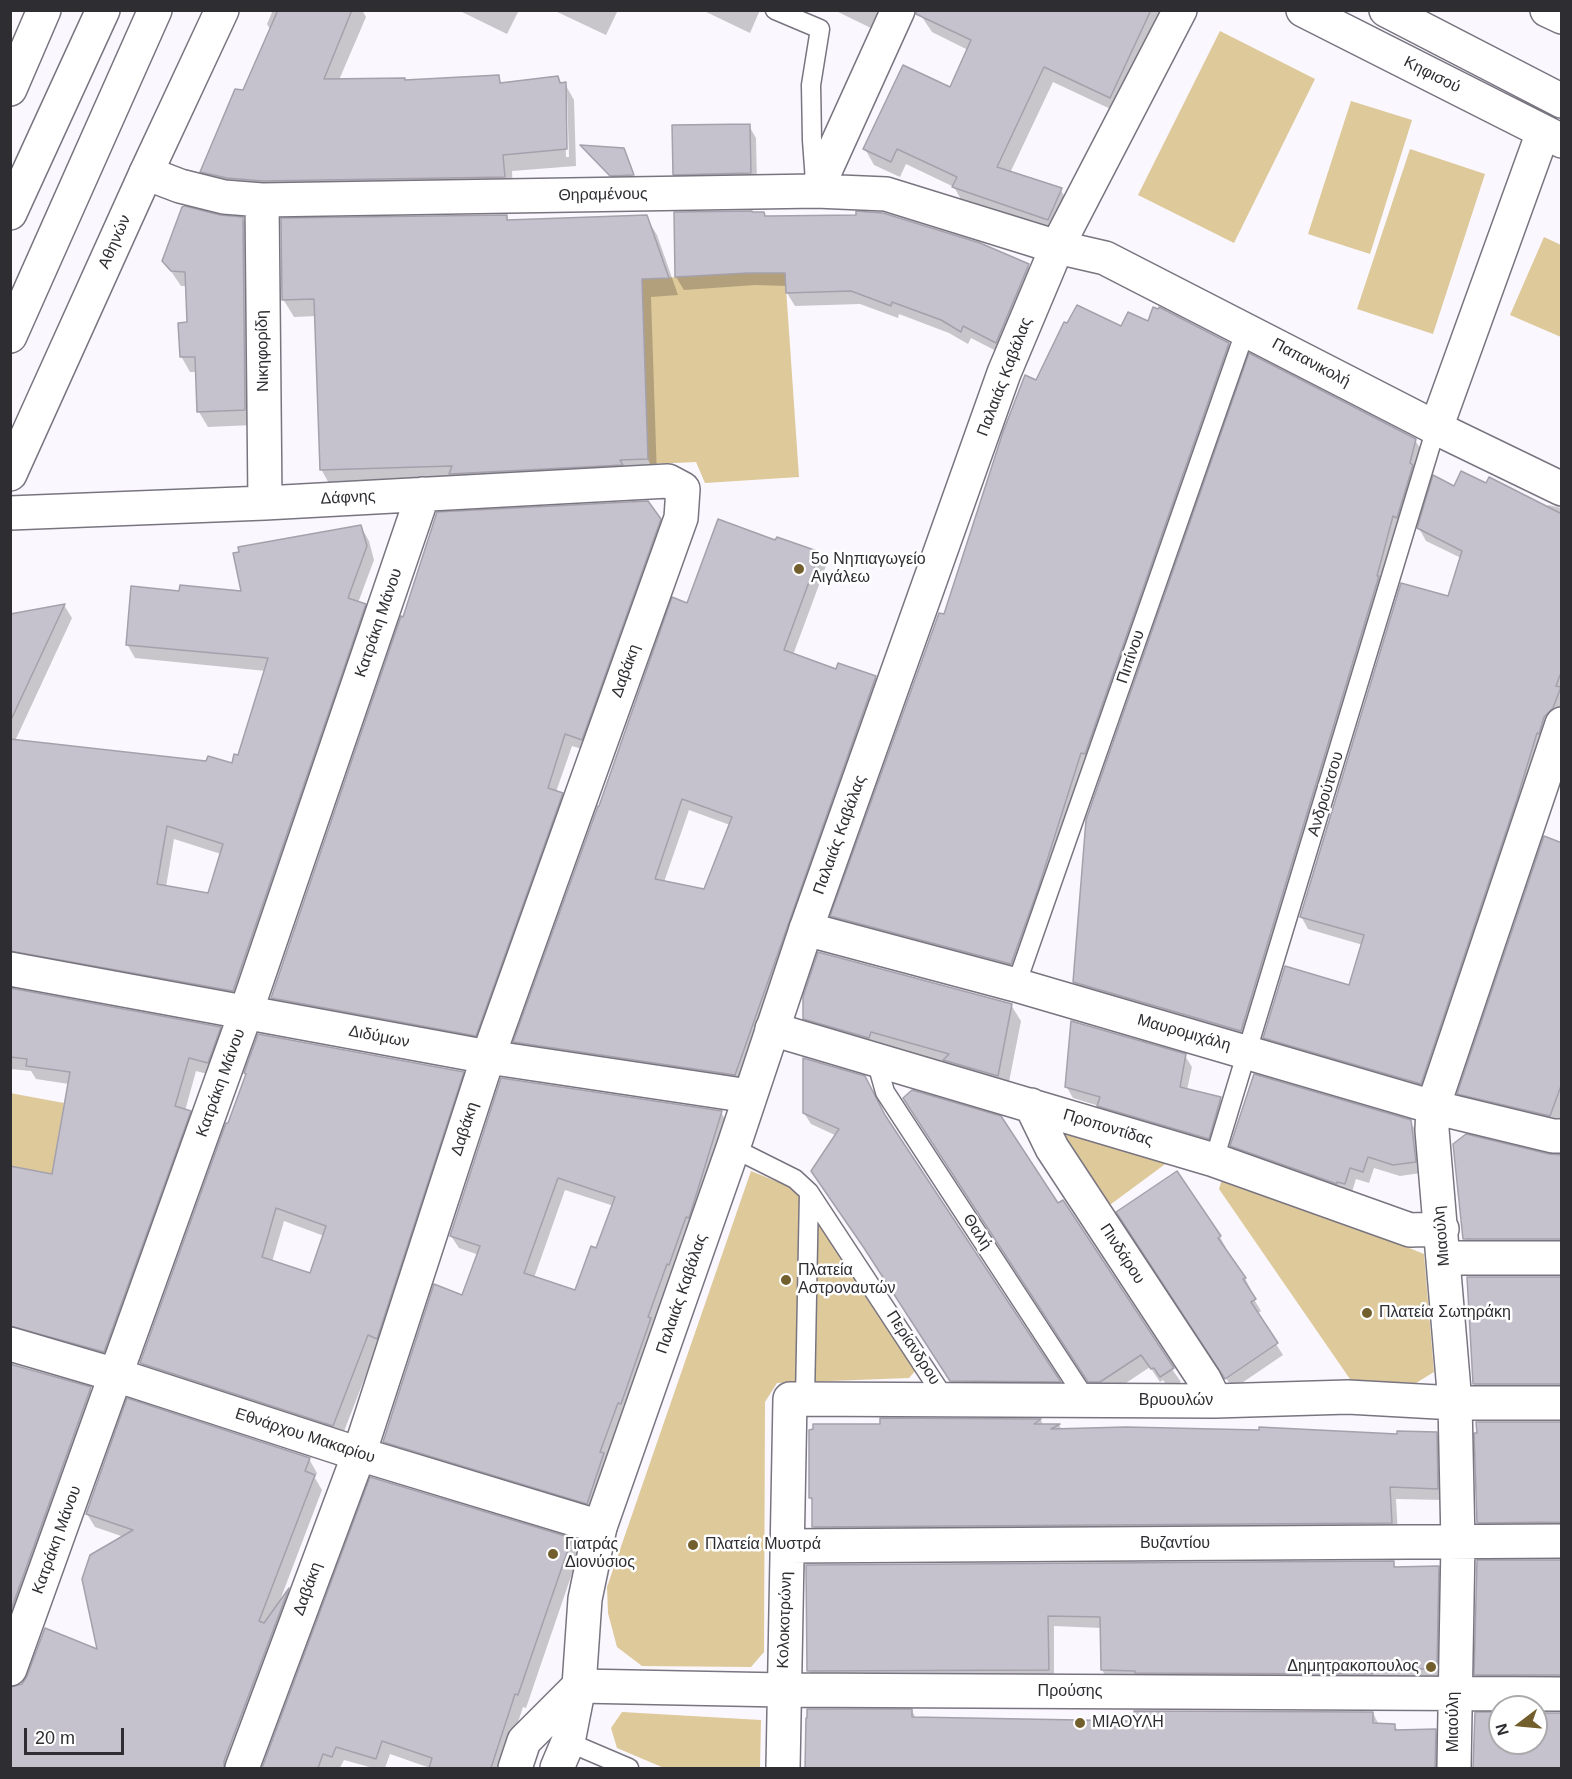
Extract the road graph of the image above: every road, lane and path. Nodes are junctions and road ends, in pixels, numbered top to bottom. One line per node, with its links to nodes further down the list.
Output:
1 (44, 10): 12 (main road)
2 (103, 10): 18 (main road)
3 (154, 10): 21 (main road)
4 (222, 10): 15 (main road, Αθηνών)
5 (776, 10): 16 (lane)
6 (898, 10): 16 (main road)
7 (1180, 10): 19 (main road, Παλαιάς Καβάλας)
8 (1303, 10): 14 (main road, Κηφισού)
9 (1386, 10): 13 (main road)
10 (1547, 10): 11 (main road)
11 (1562, 17)
12 (10, 89)
13 (1562, 101)
14 (1552, 137): 22 (main road)
15 (146, 172): 17 (main road, Θηραμένους); 23 (main road, Αθηνών)
16 (816, 191): 17 (main road, Θηραμένους); 19 (main road, Θηραμένους)
17 (262, 200): 27 (main road, Νικηφορίδη)
18 (10, 213)
19 (1057, 247): 20 (main road, Παπανικολή); 30 (main road, Παλαιάς Καβάλας)
20 (1246, 329): 22 (main road, Παπανικολή); 32 (lane, Πιπίνου)
21 (10, 336)
22 (1436, 428): 25 (main road, Παπανικολή); 35 (lane, Ανδρούτσου)
23 (10, 474)
24 (683, 489): 26 (main road, Δάφνης); 36 (main road, Δαβάκη)
25 (1562, 489)
26 (423, 494): 27 (main road, Δάφνης); 33 (main road, Κατράκη Μάνου)
27 (265, 503): 28 (main road, Δάφνης)
28 (10, 513)
29 (1562, 724): 40 (main road, Μιαούλη)
30 (806, 930): 32 (main road, Μαυρομιχάλη); 34 (main road, Παλαιάς Καβάλας)
31 (10, 969): 33 (main road, Διδύμων)
32 (1016, 985): 35 (main road, Μαυρομιχάλη)
33 (246, 1012): 36 (main road, Διδύμων); 48 (main road, Κατράκη Μάνου)
34 (772, 1029): 37 (main road, Προποντίδας); 38 (main road, Παλαιάς Καβάλας)
35 (1248, 1052): 40 (main road, Μαυρομιχάλη); 43 (lane, Ανδρούτσου)
36 (488, 1057): 38 (main road, Διδύμων); 55 (main road, Δαβάκη)
37 (876, 1060): 39 (main road, Προποντίδας); 51 (lane, Θαλή)
38 (749, 1096): 42 (main road, Παλαιάς Καβάλας)
39 (1031, 1105): 43 (main road, Προποντίδας); 52 (main road, Πινδάρου)
40 (1434, 1107): 41 (main road, Μαυρομιχάλη); 45 (main road, Μιαούλη)
41 (1559, 1128)
42 (733, 1148): 44 (lane, Περίανδρου); 56 (main road, Παλαιάς Καβάλας)
43 (1214, 1160): 45 (main road, Προποντίδας)
44 (809, 1192): 49 (lane, Κολοκοτρώνη); 50 (lane, Περίανδρου)
45 (1443, 1244): 46 (main road, Προποντίδας); 53 (main road, Μιαούλη)
46 (1562, 1258)
47 (10, 1344): 48 (main road, Εθνάρχου Μακαρίου)
48 (116, 1375): 55 (main road, Εθνάρχου Μακαρίου); 60 (main road, Κατράκη Μάνου)
49 (798, 1399): 50 (main road, Βρυουλών); 59 (main road, Κολοκοτρώνη)
50 (945, 1399): 51 (main road, Βρυουλών)
51 (1087, 1401): 52 (main road, Βρυουλών)
52 (1215, 1401): 53 (main road, Βρυουλών)
53 (1455, 1402): 54 (main road, Βρυουλών); 58 (main road, Μιαούλη)
54 (1562, 1403)
55 (359, 1454): 56 (main road, Εθνάρχου Μακαρίου); 66 (main road, Δαβάκη)
56 (600, 1527): 61 (main road, Παλαιάς Καβάλας)
57 (1562, 1541): 58 (main road, Βυζαντίου)
58 (1458, 1543): 59 (main road, Βυζαντίου); 63 (main road, Μιαούλη)
59 (788, 1546): 62 (main road, Κολοκοτρώνη)
60 (10, 1669)
61 (579, 1686): 62 (main road, Προύσης); 65 (main road, Παλαιάς Καβάλας); 67 (main road)
62 (783, 1690): 63 (main road, Προύσης); 69 (main road, Κολοκοτρώνη)
63 (1454, 1694): 64 (main road, Προύσης); 70 (main road, Μιαούλη)
64 (1562, 1694)
65 (563, 1755): 68 (lane)
66 (242, 1768)
67 (515, 1768)
68 (629, 1768)
69 (783, 1768)
70 (1454, 1768)

